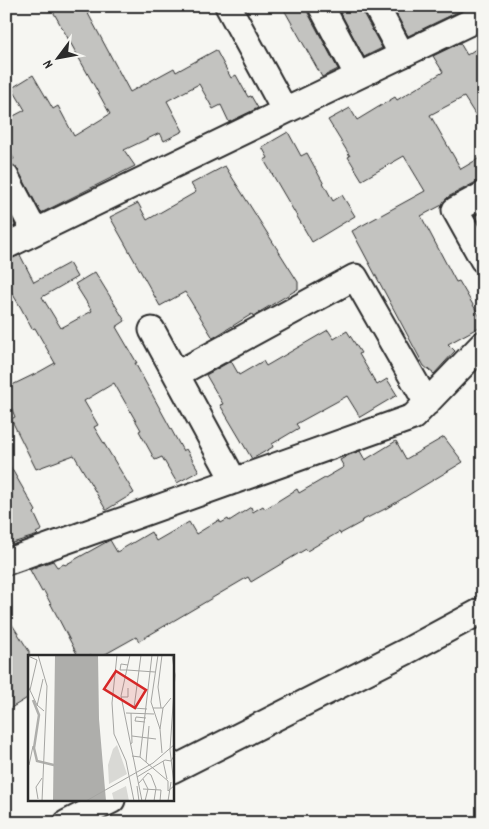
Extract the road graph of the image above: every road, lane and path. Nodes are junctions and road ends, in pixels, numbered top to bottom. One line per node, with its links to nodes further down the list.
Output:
1 (228, 6): 7 (street)
2 (321, 6): 6 (street)
3 (376, 6): 5 (street)
4 (483, 16): 5 (street)
5 (402, 55): 6 (street)
6 (358, 76): 7 (street)
7 (285, 111): 10 (street)
8 (6, 177): 10 (street)
9 (483, 195): 12 (street)
10 (35, 232): 11 (street)
11 (6, 246)
12 (483, 260)
13 (152, 330): 15 (street)
14 (483, 344): 16 (street)
15 (177, 374): 16 (street); 17 (street)
16 (427, 403): 17 (street)
17 (234, 481): 18 (street)
18 (6, 562)
19 (483, 610): 20 (street)
20 (174, 769)
21 (108, 802): 22 (street)
22 (67, 823)

